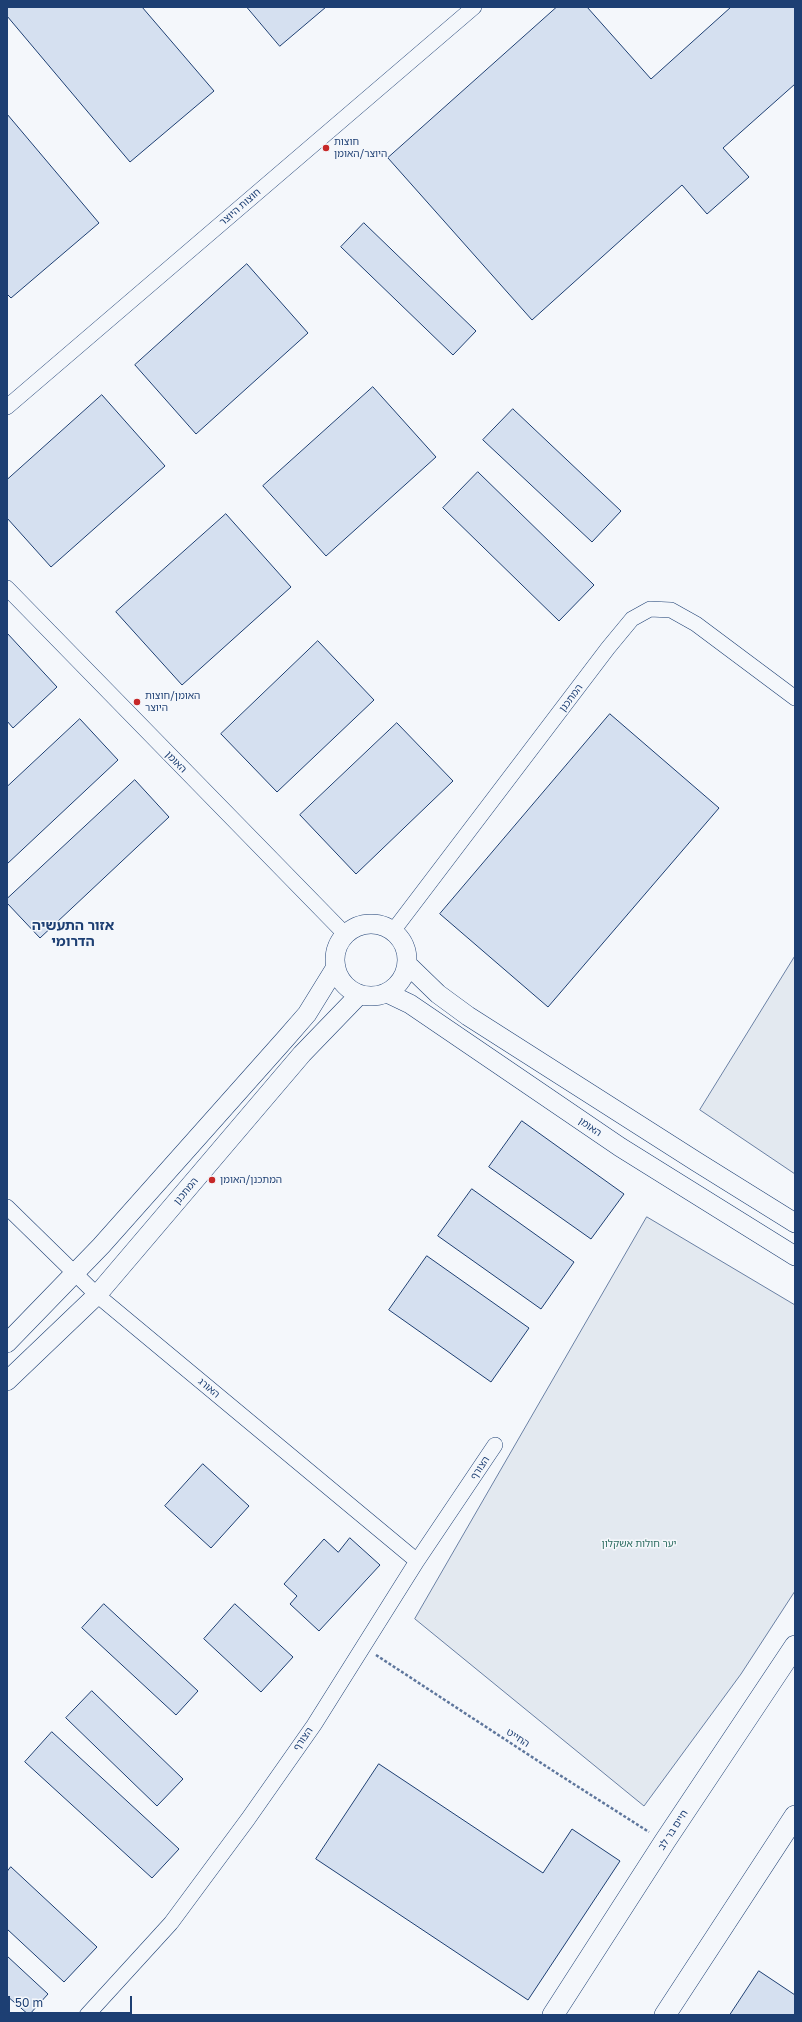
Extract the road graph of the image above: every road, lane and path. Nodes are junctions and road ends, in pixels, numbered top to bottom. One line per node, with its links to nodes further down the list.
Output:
1 (474, 7): 2 (street, חוצות היוצר)
2 (7, 407)
3 (7, 588): 6 (street, האומן)
4 (795, 698): 5 (street, המתכנן)
5 (393, 931): 6 (street); 7 (street)
6 (346, 935): 8 (street)
7 (407, 964): 9 (street); 12 (street)
8 (336, 968): 10 (street); 14 (street)
9 (387, 993): 10 (street); 13 (street, האומן)
10 (359, 994): 15 (street, המתכנן)
11 (7, 1207): 14 (street, האורג)
12 (795, 1223)
13 (795, 1256)
14 (74, 1274): 15 (street, האורג); 16 (street)
15 (97, 1295): 17 (street, המתכנן); 19 (street, האורג)
16 (7, 1343)
17 (7, 1381)
18 (495, 1445): 19 (street, הצורף)
19 (417, 1561): 21 (street, הצורף)
20 (795, 1646): 23 (main road, חיים בר לב)
21 (364, 1647): 23 (path, החייט); 24 (street, הצורף)
22 (795, 1816): 26 (main road)
23 (665, 1841): 25 (main road, חיים בר לב)
24 (87, 2015)
25 (553, 2015)
26 (665, 2015)

